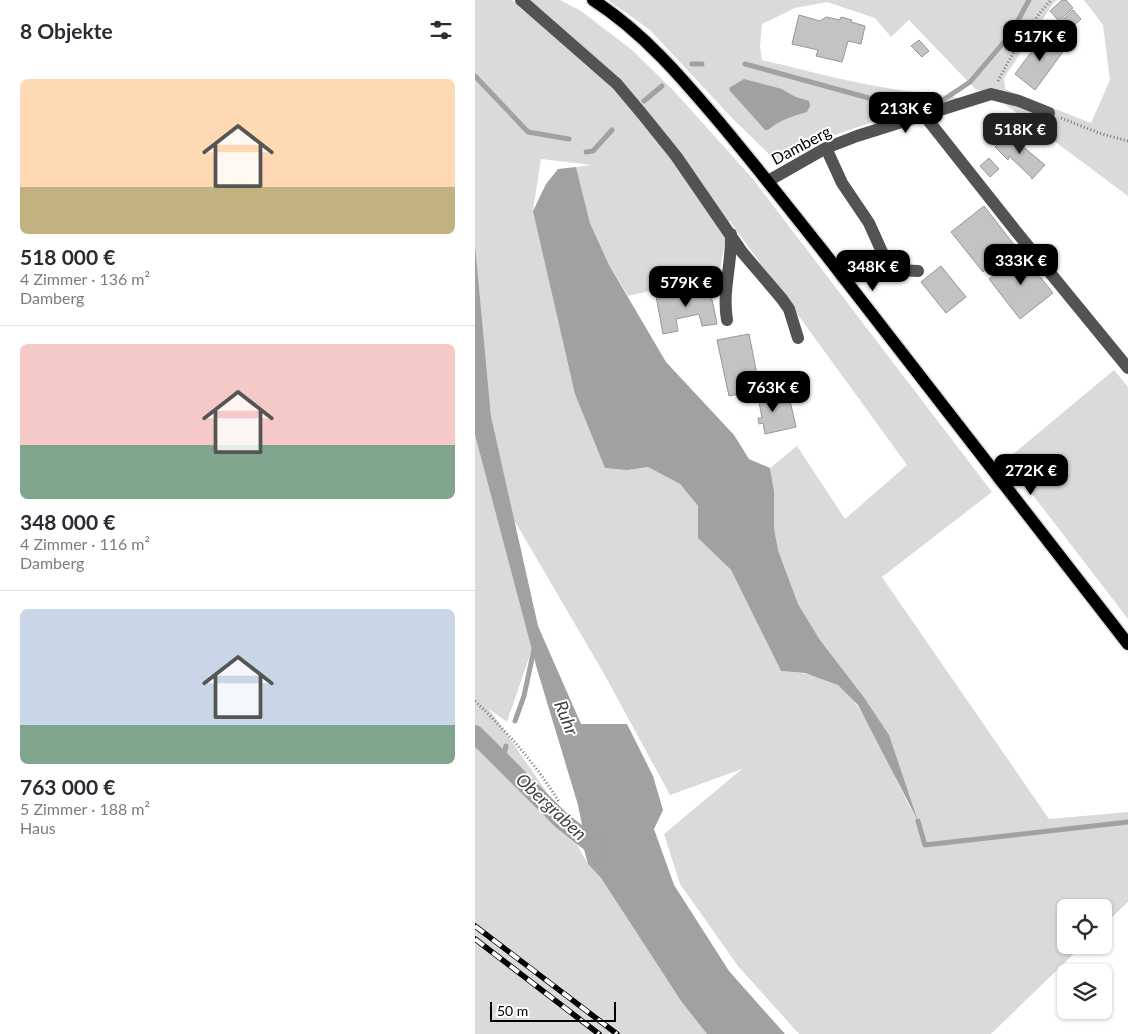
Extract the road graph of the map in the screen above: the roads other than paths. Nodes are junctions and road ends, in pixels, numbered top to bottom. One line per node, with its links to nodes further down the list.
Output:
1 (521, 0): 7 (street)
2 (593, 0): 6 (main road)
3 (1049, 113): 4 (street, Damberg)
4 (924, 115): 5 (street, Damberg); 11 (street)
5 (827, 148): 6 (street, Damberg); 8 (street)
6 (768, 181): 12 (main road)
7 (731, 234): 9 (street); 10 (street)
8 (918, 271)
9 (727, 320)
10 (798, 338)
11 (1128, 368)
12 (1128, 644)

